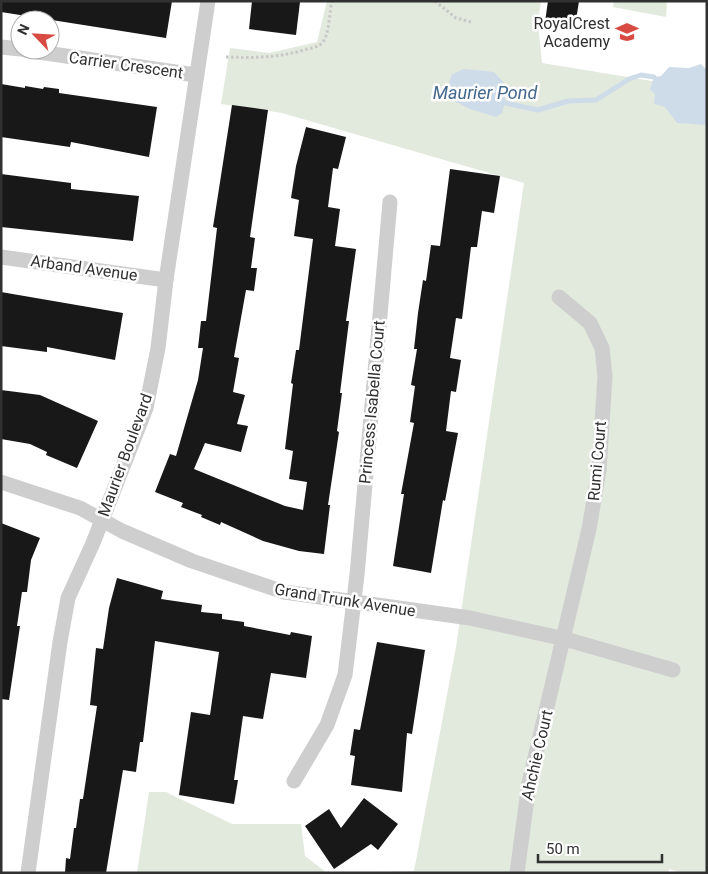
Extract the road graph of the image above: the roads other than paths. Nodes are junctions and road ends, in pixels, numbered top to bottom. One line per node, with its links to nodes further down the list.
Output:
1 (208, 1): 3 (street, Maurier Boulevard)
2 (60, 55): 3 (street, Carrier Crescent)
3 (196, 75): 6 (street, Maurier Boulevard)
4 (390, 202): 10 (street, Princess Isabella Court)
5 (1, 257): 6 (street, Arband Avenue)
6 (166, 280): 9 (street, Maurier Boulevard)
7 (559, 297): 11 (street, Rumi Court)
8 (1, 482): 9 (street, Grand Trunk Avenue)
9 (101, 521): 10 (street, Grand Trunk Avenue); 14 (street, Maurier Boulevard)
10 (353, 602): 11 (street, Grand Trunk Avenue); 13 (street, Princess Isabella Court)
11 (565, 639): 12 (street, Grand Trunk Avenue); 15 (street, Ahchie Court)
12 (673, 670)
13 (294, 781)
14 (28, 873)
15 (517, 873)

